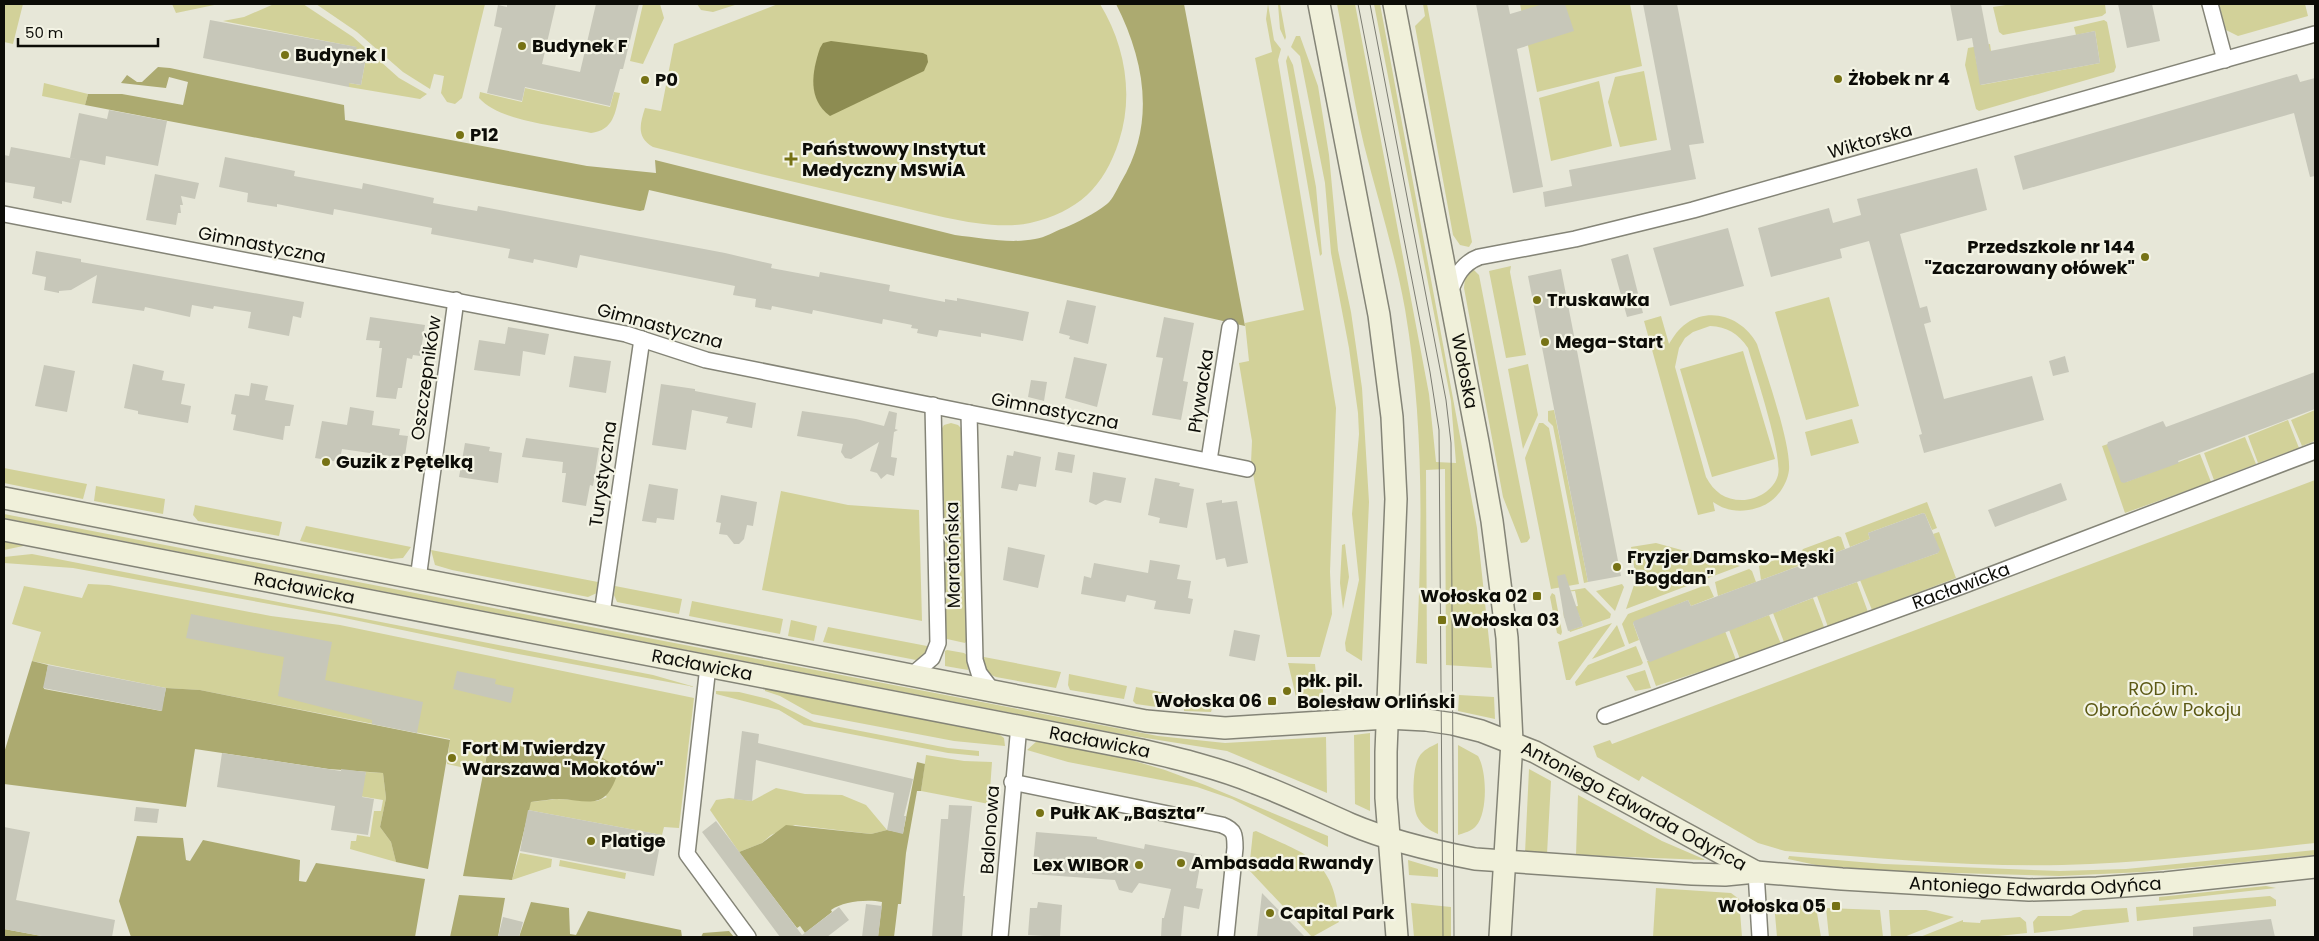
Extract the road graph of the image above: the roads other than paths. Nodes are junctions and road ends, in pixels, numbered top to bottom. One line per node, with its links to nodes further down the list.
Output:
1 (1319, 4): 24 (main road)
2 (1394, 4): 7 (main road, Wołoska)
3 (2210, 4): 5 (street)
4 (2315, 34): 5 (street, Wiktorska)
5 (2225, 60): 7 (street, Wiktorska)
6 (4, 214): 8 (street, Gimnastyczna)
7 (1449, 294): 26 (main road, Wołoska)
8 (456, 300): 10 (street, Gimnastyczna); 18 (street, Oszczepników)
9 (1230, 327): 14 (street, Pływacka)
10 (642, 339): 11 (street, Gimnastyczna); 19 (street, Turystyczna)
11 (933, 405): 12 (street, Gimnastyczna); 21 (street, Maratońska)
12 (969, 413): 14 (street, Gimnastyczna); 22 (street, Maratońska)
13 (2315, 451): 23 (street, Racławicka)
14 (1209, 460): 15 (street, Gimnastyczna)
15 (1247, 468)
16 (4, 498): 18 (main road, Racławicka)
17 (4, 530): 20 (main road, Racławicka)
18 (418, 579): 19 (main road, Racławicka)
19 (602, 614): 21 (main road, Racławicka)
20 (708, 666): 25 (main road, Racławicka); 32 (street)
21 (912, 675): 22 (main road, Racławicka)
22 (992, 690): 24 (main road, Racławicka)
23 (1605, 716)
24 (1387, 718): 26 (main road, Racławicka); 28 (main road)
25 (1019, 725): 27 (street, Balonowa); 28 (main road, Racławicka)
26 (1512, 742): 29 (main road, Wołoska); 31 (main road, Antoniego Edwarda Odyńca)
27 (1012, 782): 33 (street, Balonowa); 34 (street)
28 (1389, 838): 29 (main road, Racławicka); 35 (main road)
29 (1506, 863): 31 (main road, Antoniego Edwarda Odyńca); 36 (main road)
30 (2315, 868): 31 (main road, Antoniego Edwarda Odyńca)
31 (1756, 872): 37 (street)
32 (748, 937)
33 (1000, 937)
34 (1226, 937)
35 (1397, 937)
36 (1500, 937)
37 (1760, 937)

